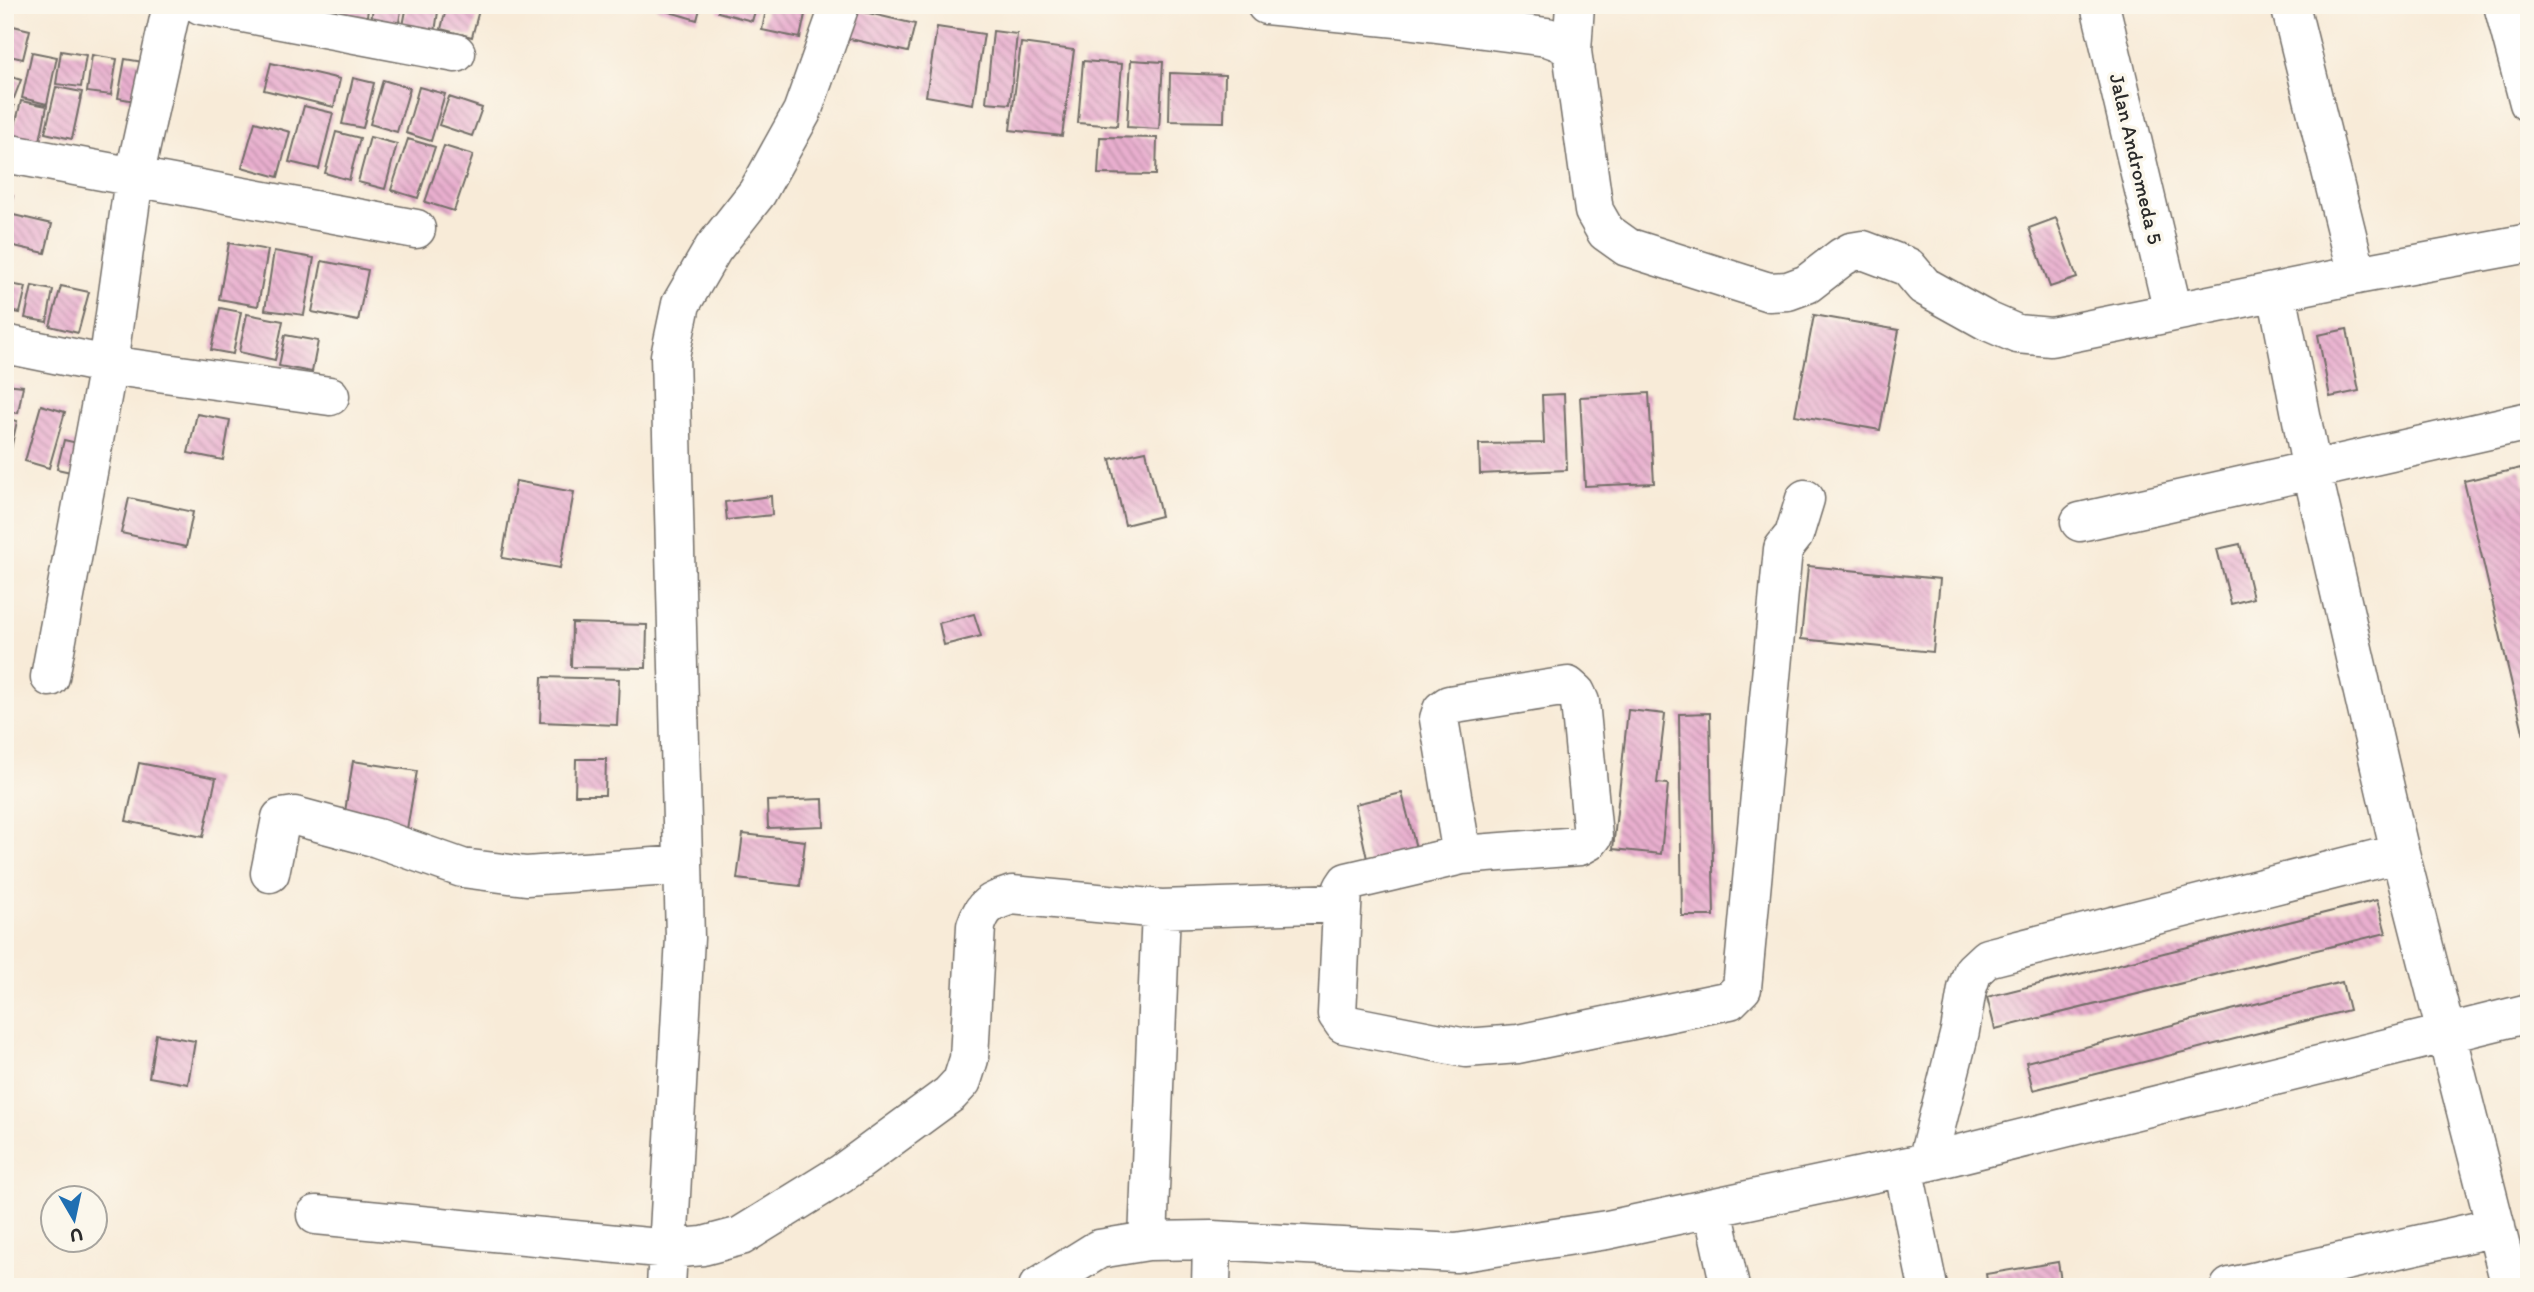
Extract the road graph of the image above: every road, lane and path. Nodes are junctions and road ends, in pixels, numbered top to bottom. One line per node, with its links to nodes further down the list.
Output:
1 (172, 5): 13 (street)
2 (201, 5): 10 (street)
3 (840, 5): 29 (street)
4 (1266, 5): 9 (street)
5 (1575, 5): 9 (street)
6 (2100, 5): 18 (street, Jalan Andromeda 5)
7 (2290, 5): 16 (street)
8 (2503, 5): 11 (street)
9 (1572, 51): 18 (street)
10 (456, 53)
11 (2529, 103)
12 (5, 153): 13 (street)
13 (134, 178): 14 (street); 20 (street)
14 (416, 229)
15 (2529, 243): 16 (street)
16 (2357, 275): 17 (street)
17 (2277, 292): 18 (street); 23 (street)
18 (2173, 312)
19 (5, 344): 20 (street)
20 (108, 365): 21 (street); 26 (street)
21 (330, 396)
22 (2529, 421): 23 (street)
23 (2312, 471): 25 (street); 27 (street)
24 (1805, 499): 31 (street)
25 (2080, 522)
26 (50, 677)
27 (2400, 853): 34 (street); 35 (street)
28 (1462, 855): 28 (street); 31 (street)
29 (683, 865): 30 (street); 41 (street)
30 (270, 873)
31 (1341, 903): 32 (street)
32 (1161, 909): 40 (street); 41 (street)
33 (2529, 1013): 34 (street)
34 (2447, 1034): 35 (street); 38 (street)
35 (1915, 1164): 36 (street); 47 (street)
36 (1713, 1209): 39 (street); 46 (street)
37 (316, 1215): 41 (street)
38 (2496, 1227): 42 (street); 49 (street)
39 (1212, 1240): 40 (street); 45 (street)
40 (1148, 1241): 44 (street)
41 (669, 1249): 43 (street)
42 (2318, 1277): 48 (street)
43 (666, 1287)
44 (1038, 1287)
45 (1211, 1287)
46 (1730, 1287)
47 (1928, 1287)
48 (2230, 1287)
49 (2511, 1287)

